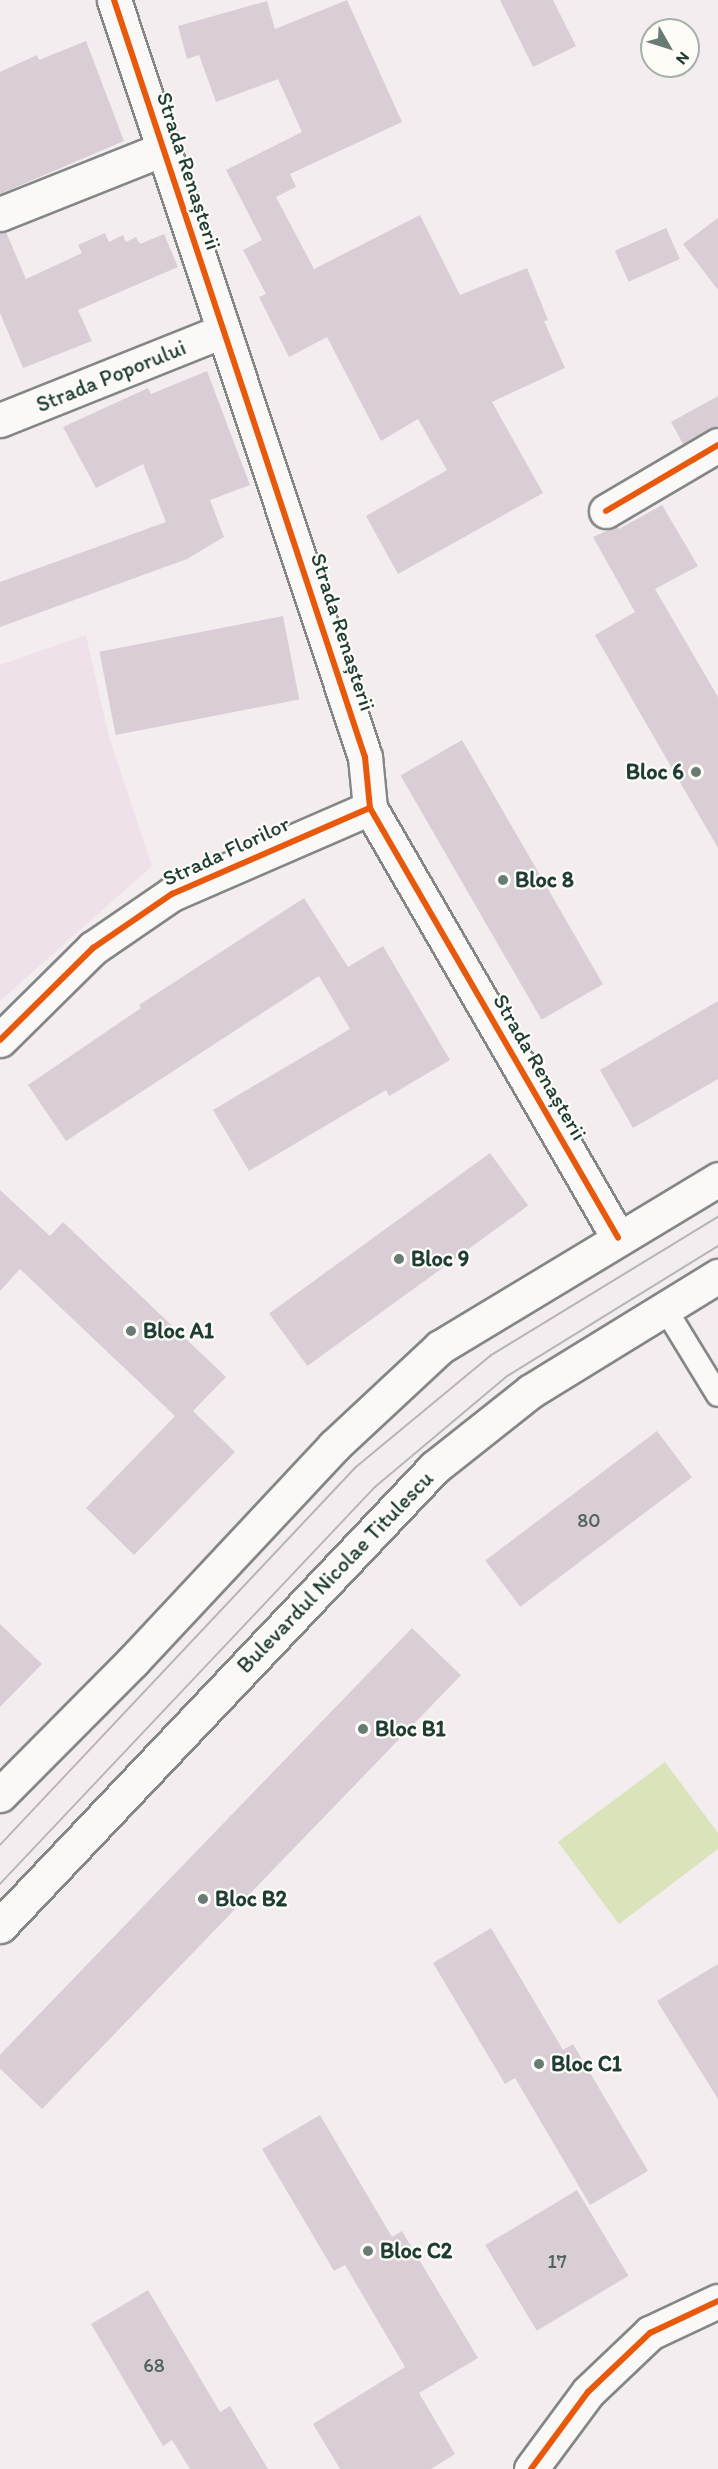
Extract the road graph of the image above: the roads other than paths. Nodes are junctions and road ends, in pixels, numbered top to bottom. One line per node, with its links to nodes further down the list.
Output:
1 (114, 0): 2 (street, Strada Renașterii)
2 (163, 149): 3 (street); 4 (street, Strada Renașterii)
3 (0, 214)
4 (222, 331): 5 (street, Strada Poporului); 8 (street, Strada Renașterii)
5 (0, 420)
6 (718, 445): 7 (street)
7 (606, 511)
8 (370, 808): 9 (street, Strada Florilor); 11 (street, Strada Renașterii)
9 (0, 1040)
10 (718, 1179): 11 (street)
11 (618, 1238): 15 (street)
12 (718, 1276): 13 (street, Bulevardul Nicolae Titulescu)
13 (664, 1307): 14 (lane); 16 (street, Bulevardul Nicolae Titulescu)
14 (718, 1395)
15 (0, 1796)
16 (0, 1926)
17 (718, 2301): 18 (street)
18 (531, 2469)

